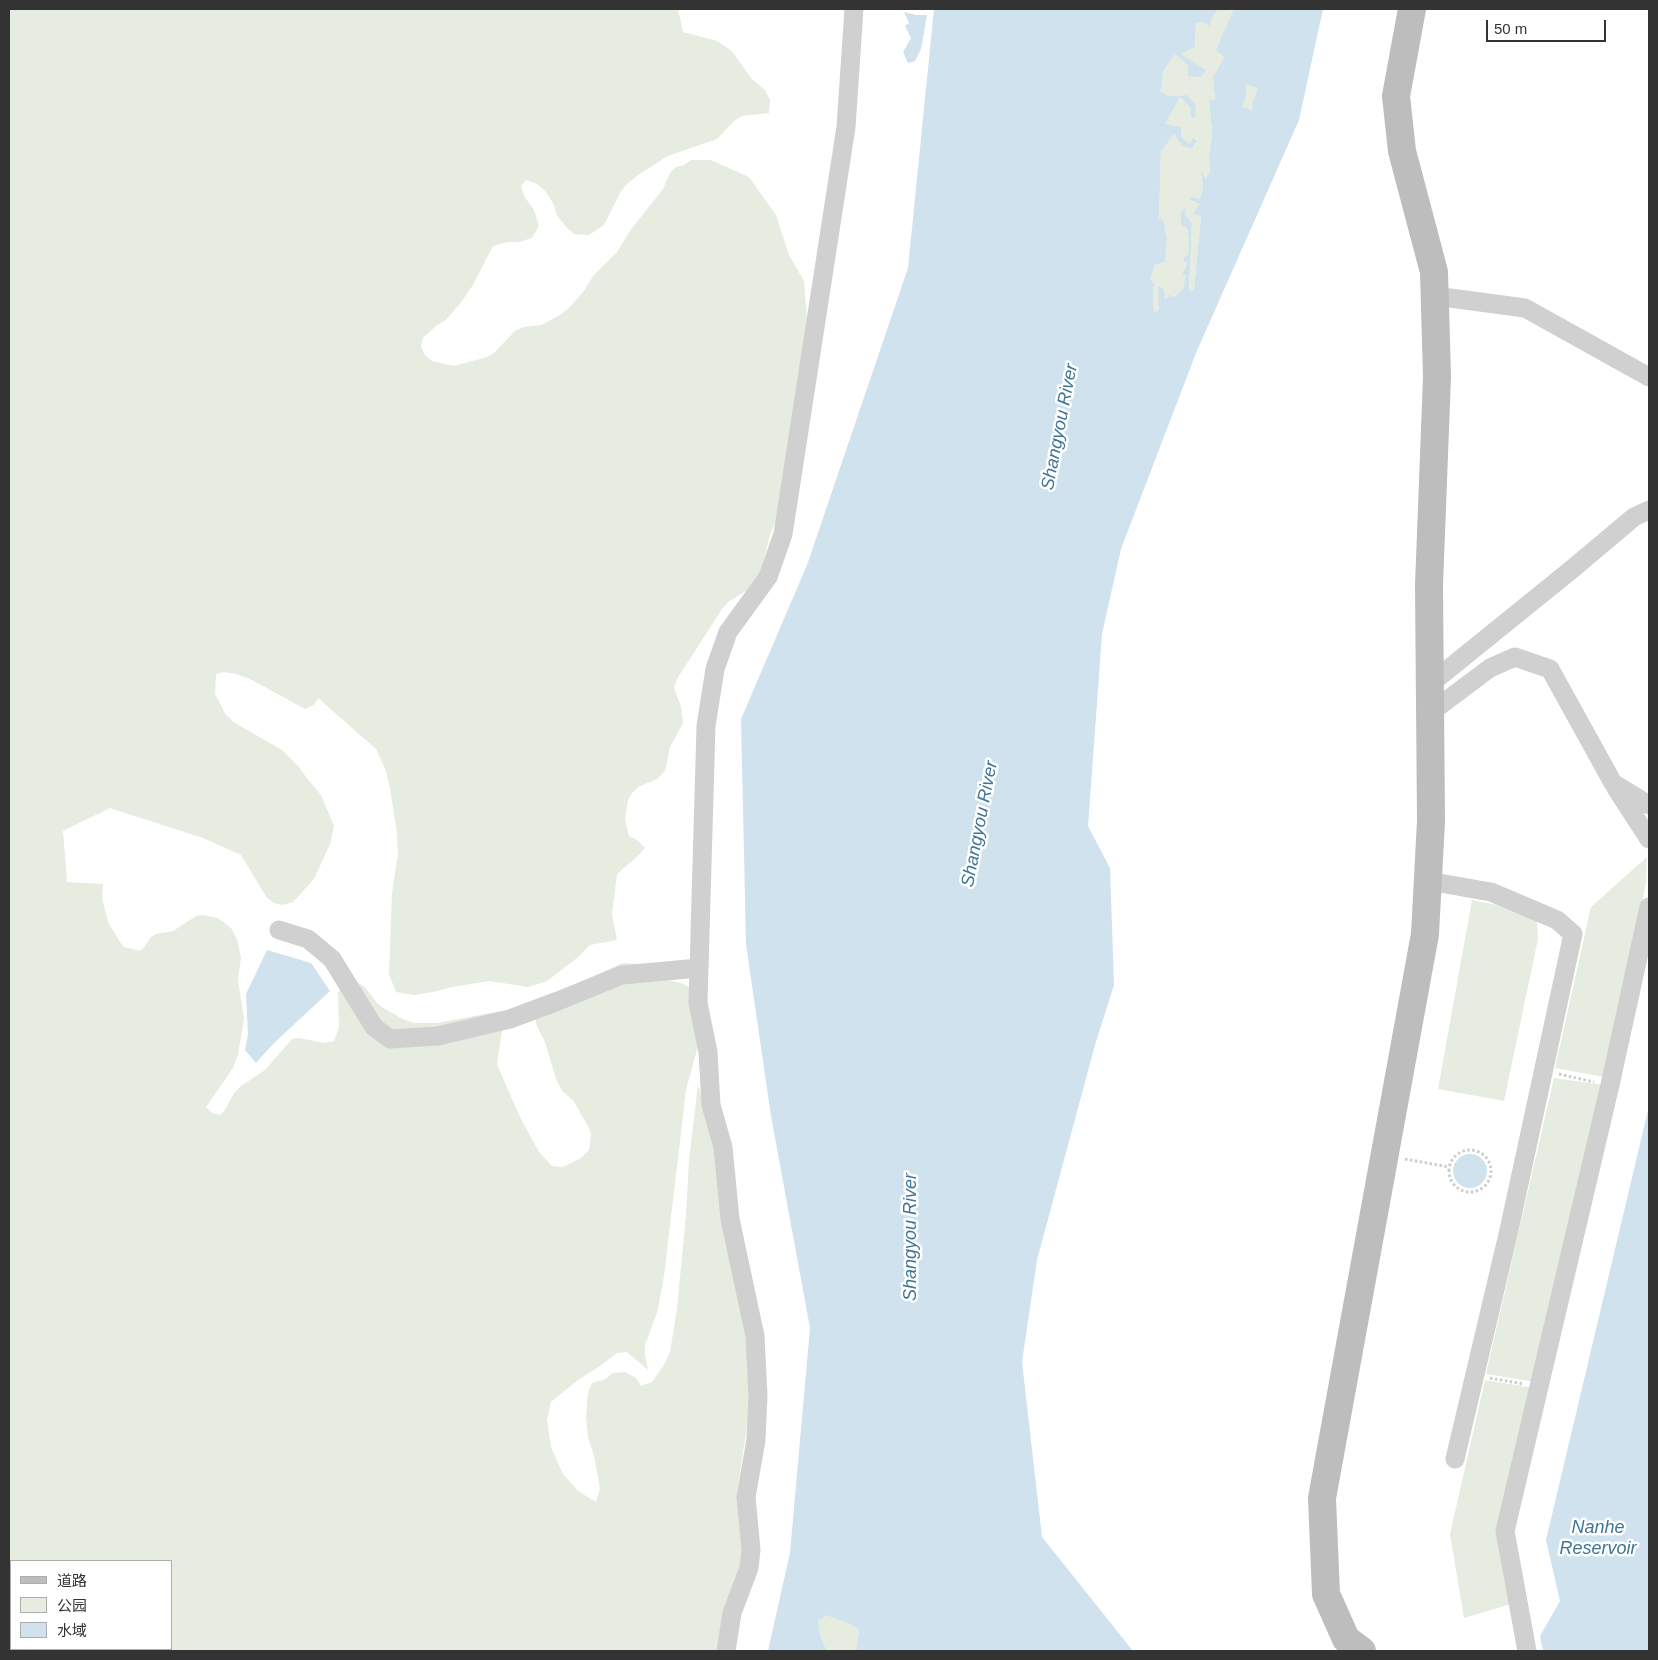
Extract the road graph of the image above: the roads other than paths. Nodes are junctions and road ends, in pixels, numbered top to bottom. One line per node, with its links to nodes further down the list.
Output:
1 (854, 9): 14 (street)
2 (1412, 9): 3 (street)
3 (1435, 296): 4 (street); 6 (street)
4 (1649, 376)
5 (1649, 510): 6 (street)
6 (1430, 684): 7 (street)
7 (1430, 713): 8 (street); 11 (street)
8 (1613, 783): 9 (street); 10 (street)
9 (1649, 805)
10 (1649, 839)
11 (1428, 881): 15 (street); 17 (street)
12 (1649, 907): 18 (street)
13 (279, 930): 14 (street)
14 (699, 968): 16 (street)
15 (1455, 1459)
16 (726, 1651)
17 (1362, 1651)
18 (1527, 1651)

